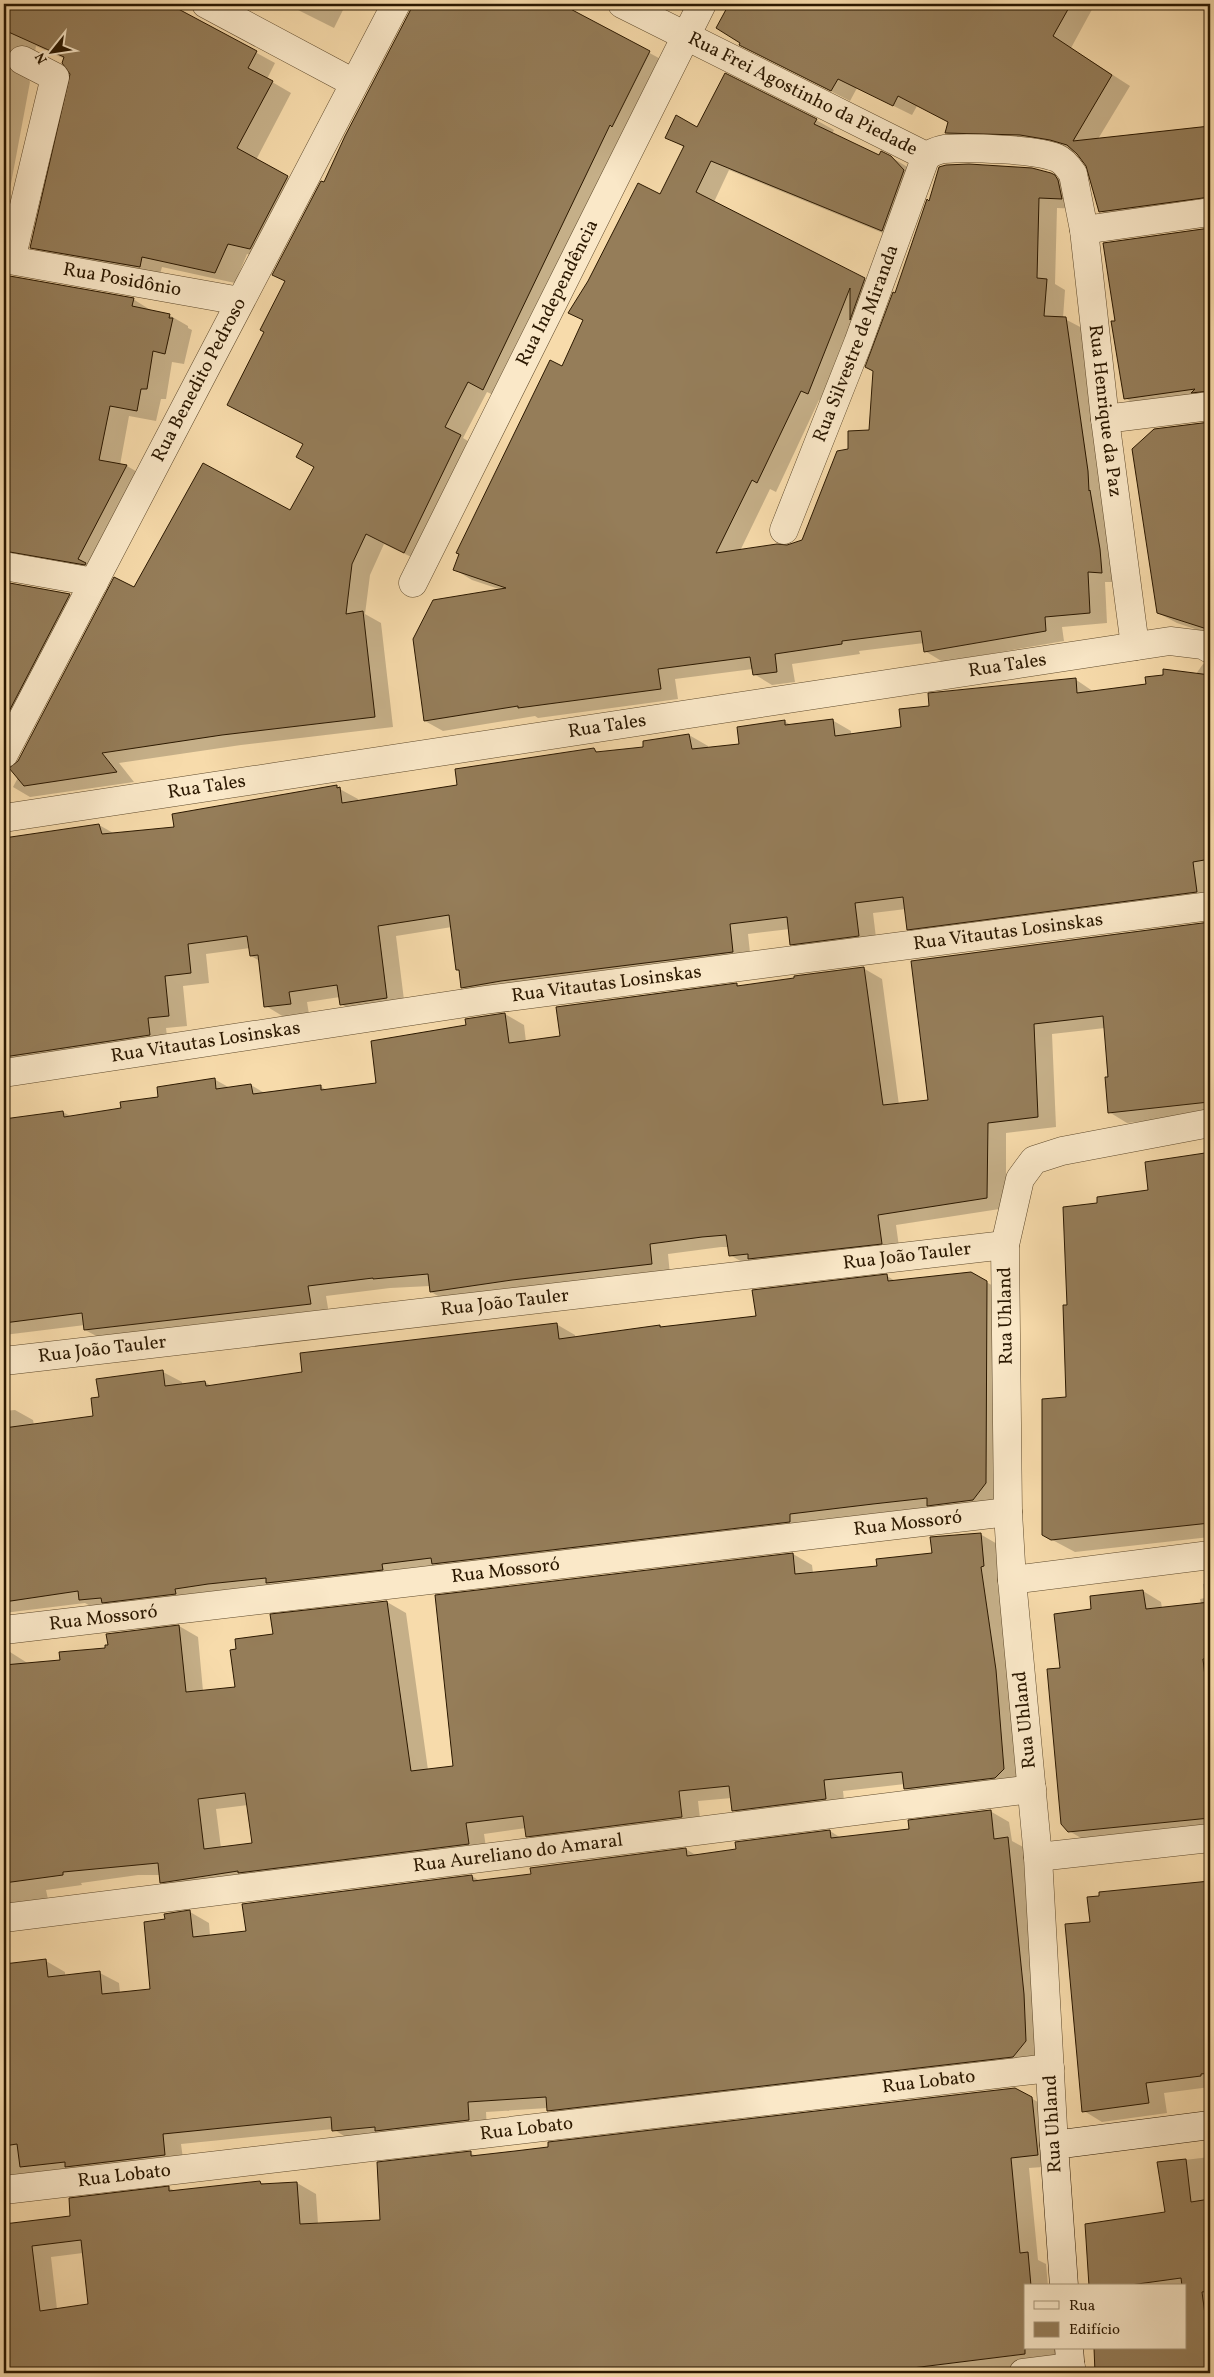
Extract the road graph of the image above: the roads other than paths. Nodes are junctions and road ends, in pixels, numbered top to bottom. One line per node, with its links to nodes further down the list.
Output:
1 (206, 4): 7 (street)
2 (396, 4): 7 (street, Rua Benedito Pedroso)
3 (622, 4): 5 (street, Rua Frei Agostinho da Piedade)
4 (702, 4): 5 (street, Rua Independência)
5 (685, 35): 8 (street, Rua Frei Agostinho da Piedade); 19 (street, Rua Independência)
6 (22, 60): 12 (street)
7 (354, 83): 13 (street, Rua Benedito Pedroso)
8 (926, 156): 9 (street, Rua Frei Agostinho da Piedade); 16 (street, Rua Silvestre de Miranda)
9 (1073, 174): 11 (street, Rua Henrique da Paz)
10 (1210, 212): 11 (street)
11 (1084, 230): 15 (street, Rua Henrique da Paz)
12 (8, 259): 13 (street, Rua Posidônio)
13 (240, 301): 18 (street, Rua Benedito Pedroso)
14 (1210, 406): 15 (street)
15 (1105, 419): 20 (street, Rua Henrique da Paz)
16 (784, 530)
17 (4, 566): 18 (street)
18 (94, 582): 22 (street, Rua Benedito Pedroso)
19 (413, 583)
20 (1135, 646): 21 (street, Rua Tales); 23 (street, Rua Tales)
21 (1210, 649)
22 (4, 754)
23 (4, 818)
24 (1210, 906): 25 (street, Rua Vitautas Losinskas)
25 (4, 1073)
26 (1210, 1123): 27 (street, Rua Uhland)
27 (1005, 1245): 28 (street, Rua João Tauler); 29 (street, Rua Uhland)
28 (4, 1361)
29 (1008, 1512): 31 (street, Rua Uhland); 32 (street, Rua Mossoró)
30 (1210, 1555): 31 (street)
31 (1012, 1580): 33 (street, Rua Uhland)
32 (4, 1630)
33 (1032, 1789): 35 (street, Rua Uhland); 36 (street, Rua Aureliano do Amaral)
34 (1210, 1838): 35 (street)
35 (1038, 1857): 37 (street, Rua Uhland)
36 (4, 1918)
37 (1050, 2068): 39 (street, Rua Uhland); 40 (street, Rua Lobato)
38 (1210, 2125): 39 (street)
39 (1054, 2144): 41 (street, Rua Uhland)
40 (4, 2190)
41 (1064, 2284)
42 (1071, 2363): 43 (street)
43 (1023, 2373)

